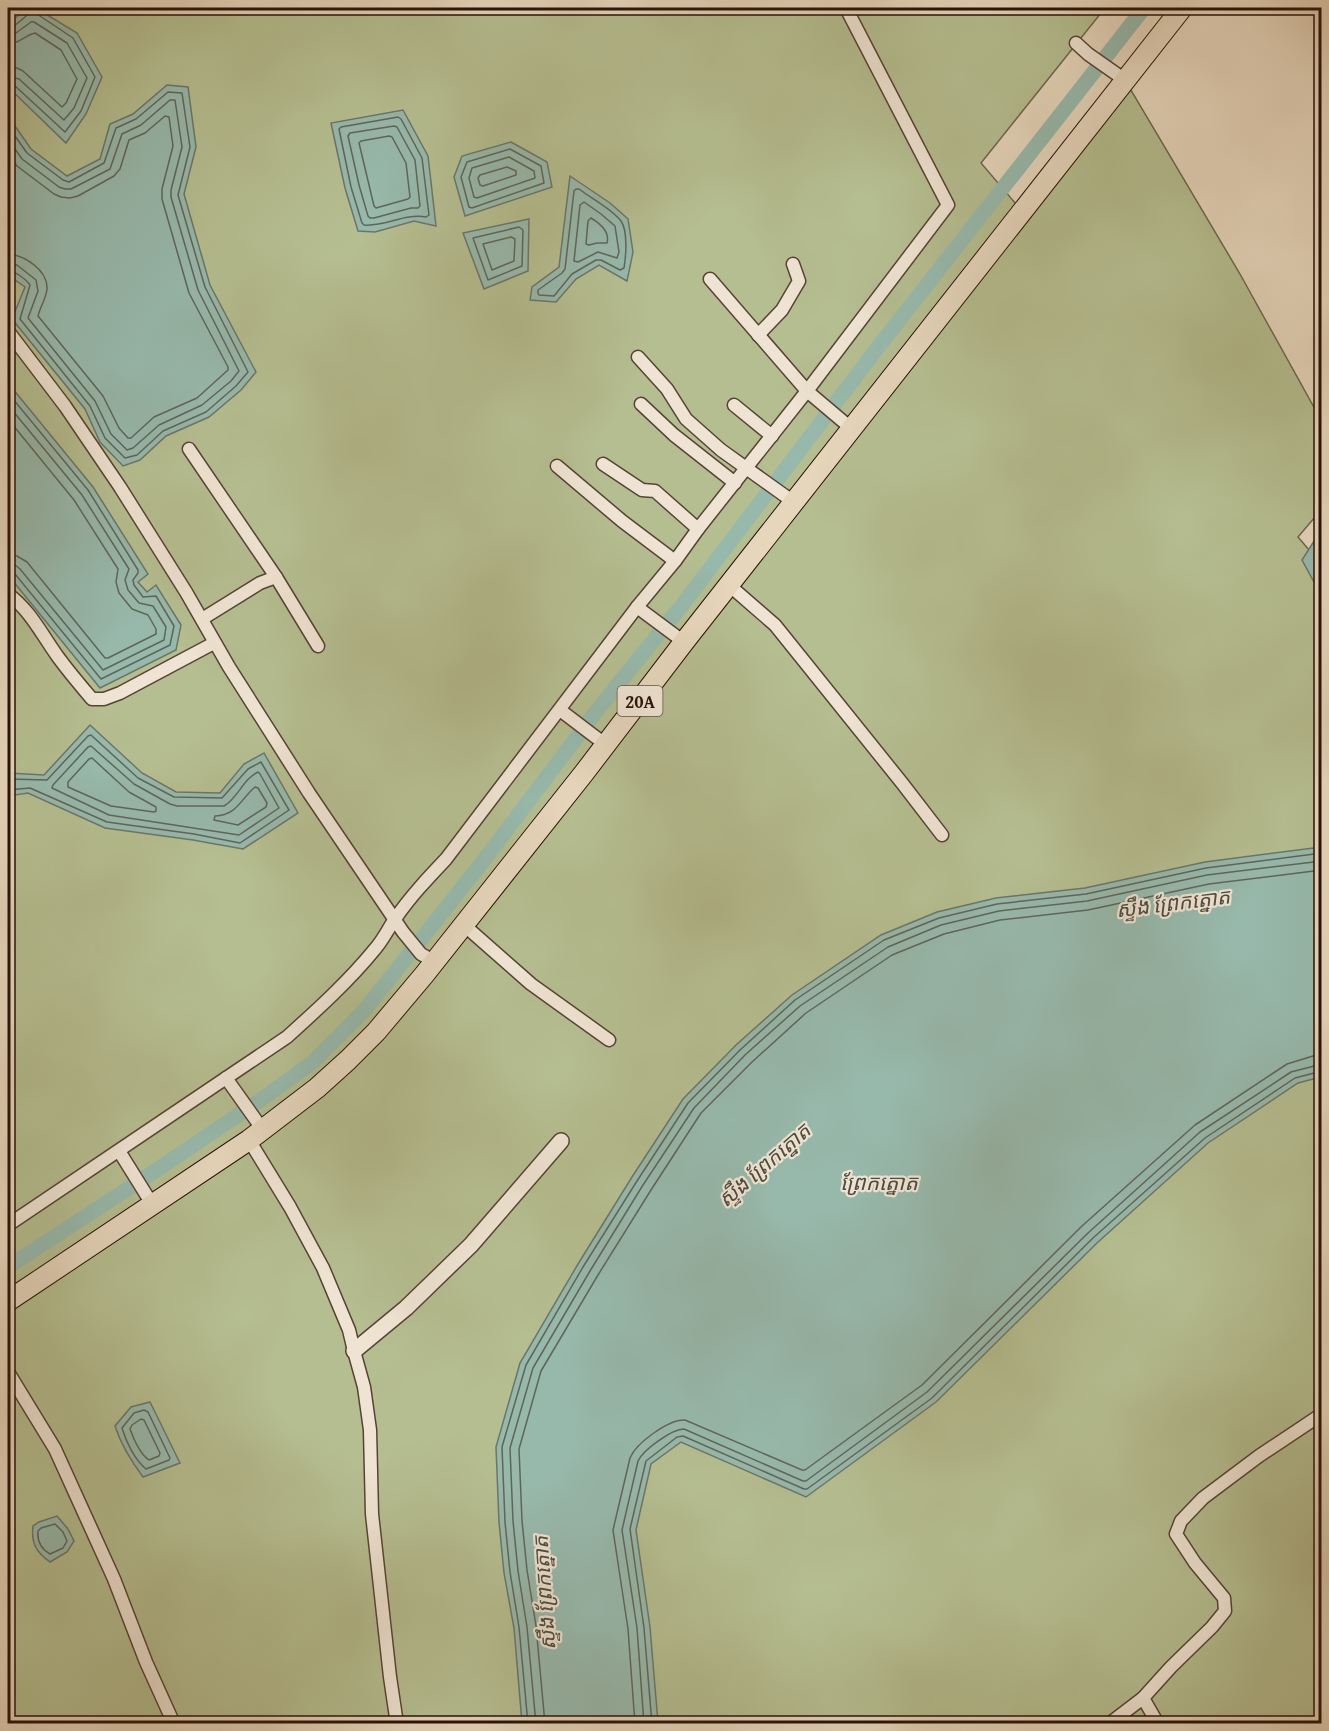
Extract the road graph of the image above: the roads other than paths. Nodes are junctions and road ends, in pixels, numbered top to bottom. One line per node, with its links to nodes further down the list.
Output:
1 (846, 8): 10 (street)
2 (1182, 8): 4 (main road, 20A)
3 (1076, 43): 4 (street)
4 (1118, 75): 13 (main road, 20A)
5 (793, 264): 8 (street)
6 (710, 279): 8 (street)
7 (8, 331): 27 (street)
8 (758, 335): 10 (street)
9 (638, 357): 18 (street)
10 (811, 395): 13 (street); 14 (street)
11 (641, 404): 19 (street)
12 (734, 405): 14 (street)
13 (845, 423): 20 (main road, 20A)
14 (772, 436): 18 (street)
15 (189, 449): 23 (street)
16 (603, 464): 21 (street)
17 (557, 466): 22 (street)
18 (751, 473): 19 (street); 20 (street)
19 (735, 483): 21 (street)
20 (795, 503): 24 (main road, 20A)
21 (698, 529): 22 (street)
22 (675, 561): 26 (street)
23 (276, 577): 27 (street); 30 (street)
24 (729, 585): 28 (main road, 20A); 33 (street)
25 (8, 594): 29 (street)
26 (642, 611): 28 (street); 31 (street)
27 (202, 619): 29 (street)
28 (677, 637): 32 (main road, 20A)
29 (214, 644): 34 (street)
30 (318, 646)
31 (560, 710): 32 (street); 34 (street)
32 (606, 745): 35 (main road, 20A)
33 (942, 835)
34 (394, 920): 36 (street); 38 (street)
35 (464, 925): 36 (main road, 20A); 37 (street)
36 (428, 958): 39 (main road, 20A)
37 (609, 1040)
38 (226, 1078): 39 (street); 41 (street)
39 (256, 1135): 42 (main road, 20A); 45 (street)
40 (561, 1141): 45 (street)
41 (118, 1151): 42 (street); 43 (street)
42 (147, 1197): 44 (main road, 20A)
43 (8, 1225)
44 (8, 1301)
45 (354, 1351): 50 (street)
46 (8, 1372): 49 (street)
47 (1322, 1414): 48 (street)
48 (1143, 1698): 51 (street); 52 (street)
49 (174, 1724)
50 (397, 1724)
51 (1109, 1724)
52 (1158, 1724)

